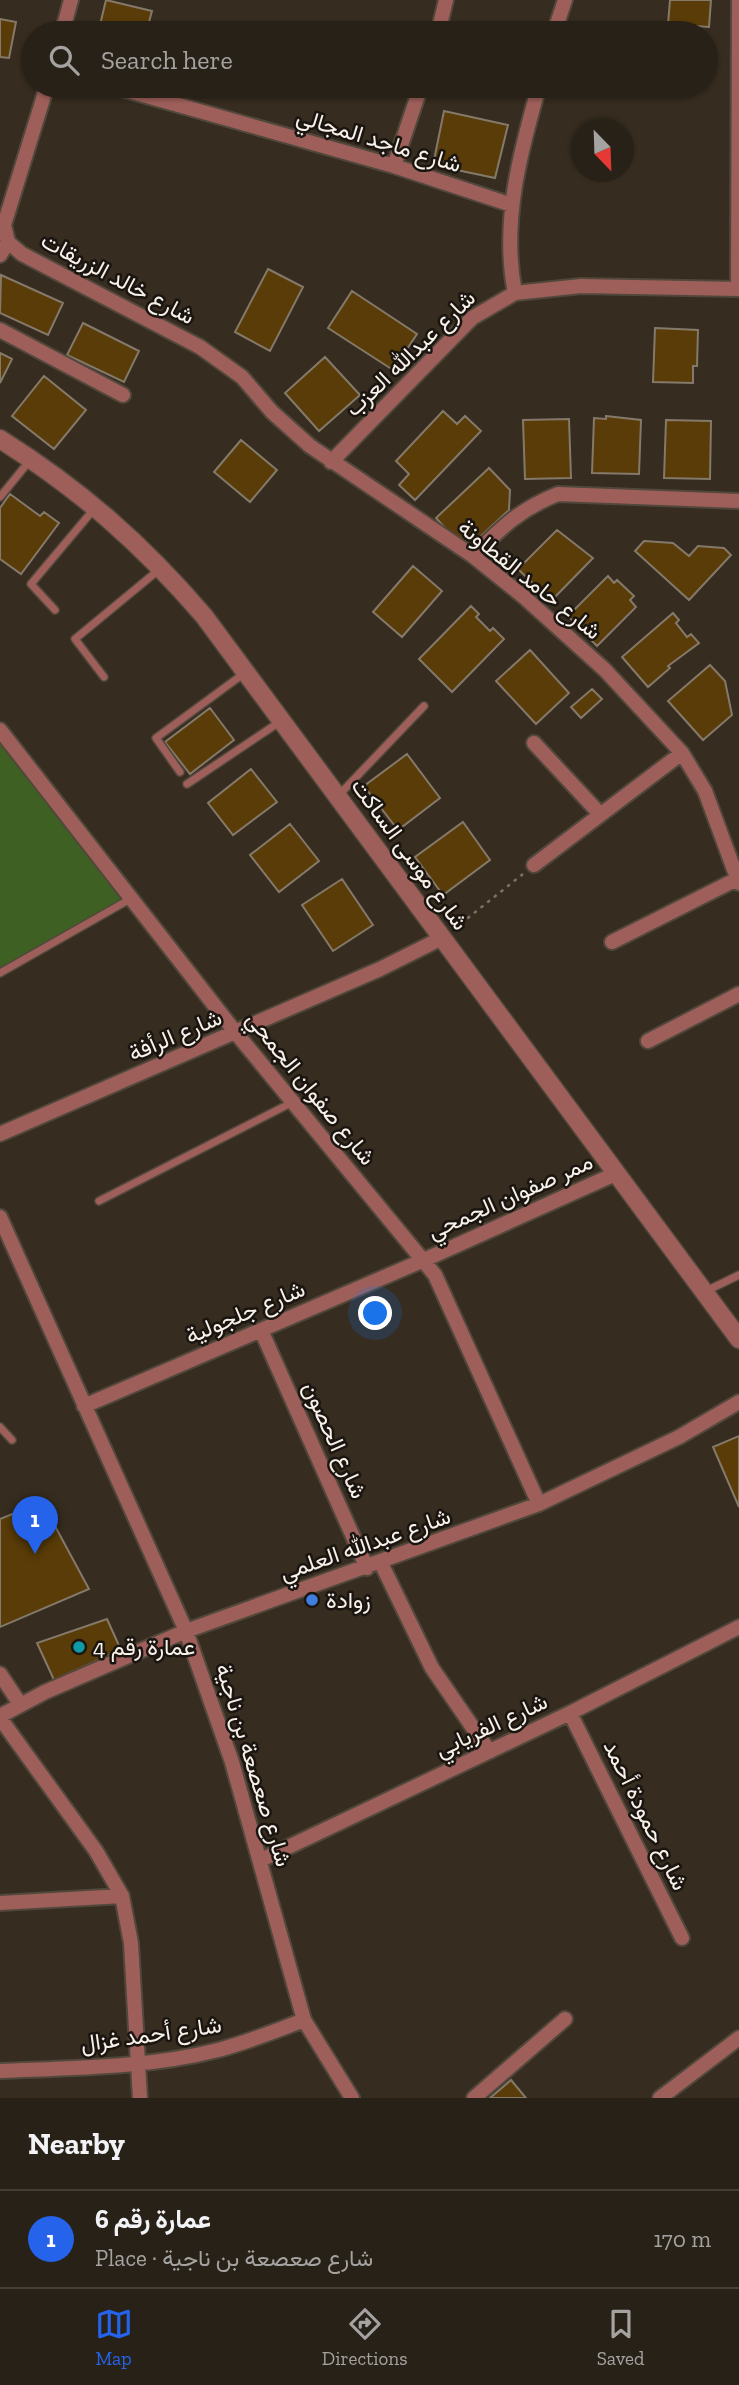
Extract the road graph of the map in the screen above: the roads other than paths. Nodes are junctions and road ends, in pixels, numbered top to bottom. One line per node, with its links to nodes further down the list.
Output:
1 (71, 0): 5 (street)
2 (446, 0): 6 (street)
3 (565, 0): 7 (street)
4 (739, 0): 15 (street)
5 (65, 21)
6 (441, 21)
7 (558, 21)
8 (43, 98): 14 (street, شارع خالد الزريقات)
9 (153, 98): 12 (street, شارع ماجد المجالي)
10 (417, 98): 12 (street)
11 (536, 98): 13 (street)
12 (394, 166): 13 (street, شارع ماجد المجالي)
13 (512, 205): 16 (street)
14 (3, 241): 21 (street, شارع خالد الزريقات)
15 (738, 289): 16 (street, شارع عبدالله العزب)
16 (515, 293): 21 (street, شارع عبدالله العزب)
17 (0, 330): 18 (street)
18 (123, 396)
19 (0, 439): 20 (street, شارع موسى الساكت)
20 (31, 459): 22 (lane); 24 (street, شارع موسى الساكت)
21 (331, 462): 25 (street, شارع حامد القطاونة)
22 (0, 497)
23 (739, 500): 25 (street)
24 (97, 506): 26 (street, شارع موسى الساكت); 27 (lane)
25 (473, 555): 34 (street, شارع حامد القطاونة)
26 (162, 567): 28 (street, شارع موسى الساكت); 29 (lane)
27 (55, 610)
28 (246, 672): 31 (street, شارع موسى الساكت); 35 (lane)
29 (104, 677)
30 (424, 706): 37 (lane)
31 (282, 721): 36 (lane); 37 (street, شارع موسى الساكت)
32 (0, 730): 41 (street, شارع صفوان الجمحي)
33 (534, 743): 38 (street)
34 (682, 753): 38 (street); 40 (street, شارع حامد القطاونة)
35 (180, 772)
36 (187, 784)
37 (338, 796): 42 (street, شارع موسى الساكت)
38 (600, 814): 39 (street)
39 (534, 865)
40 (738, 881): 43 (street)
41 (132, 898): 44 (lane); 46 (street, شارع صفوان الجمحي)
42 (442, 939): 46 (street, شارع الرأفة); 50 (street, شارع موسى الساكت)
43 (612, 942)
44 (0, 973)
45 (739, 994): 47 (street)
46 (236, 1033): 48 (street, شارع صفوان الجمحي); 49 (street, شارع الرأفة)
47 (648, 1041)
48 (293, 1102): 51 (lane); 53 (street, شارع صفوان الجمحي)
49 (0, 1134)
50 (615, 1174): 53 (street, ممر صفوان الجمحي); 55 (street, شارع موسى الساكت)
51 (99, 1201)
52 (0, 1217): 59 (street, شارع صعصعة بن ناجية)
53 (424, 1260): 56 (street, شارع جلجولية); 62 (street, شارع صفوان الجمحي)
54 (739, 1275): 55 (lane)
55 (703, 1292): 57 (street, شارع موسى الساكت)
56 (261, 1330): 59 (street, شارع جلجولية); 63 (street, شارع الحصون)
57 (739, 1339)
58 (739, 1402): 62 (street, شارع عبدالله العلمي)
59 (84, 1406): 65 (street, شارع صعصعة بن ناجية)
60 (0, 1427): 61 (lane)
61 (12, 1440)
62 (539, 1504): 63 (street, شارع عبدالله العلمي)
63 (374, 1565): 65 (street, شارع عبدالله العلمي); 70 (street, شارع الحصون)
64 (739, 1626): 68 (street, شارع الفريابي)
65 (186, 1631): 67 (street, شارع عبدالله العلمي); 71 (street, شارع صعصعة بن ناجية)
66 (0, 1674): 67 (street)
67 (20, 1704): 69 (street, شارع عبدالله العلمي)
68 (570, 1713): 70 (street, شارع الفريابي); 74 (street, شارع حمودة أحمد)
69 (0, 1717): 72 (street)
70 (489, 1751): 71 (street, شارع الفريابي)
71 (261, 1860): 76 (street, شارع صعصعة بن ناجية)
72 (122, 1896): 73 (street); 78 (street)
73 (0, 1903)
74 (681, 1938)
75 (565, 2019): 82 (street)
76 (304, 2020): 78 (street, شارع أحمد غزال); 81 (street, شارع صعصعة بن ناجية)
77 (739, 2038): 83 (street)
78 (138, 2063): 79 (street, شارع أحمد غزال); 80 (street)
79 (0, 2071)
80 (140, 2098)
81 (352, 2098)
82 (474, 2098)
83 (660, 2098)

